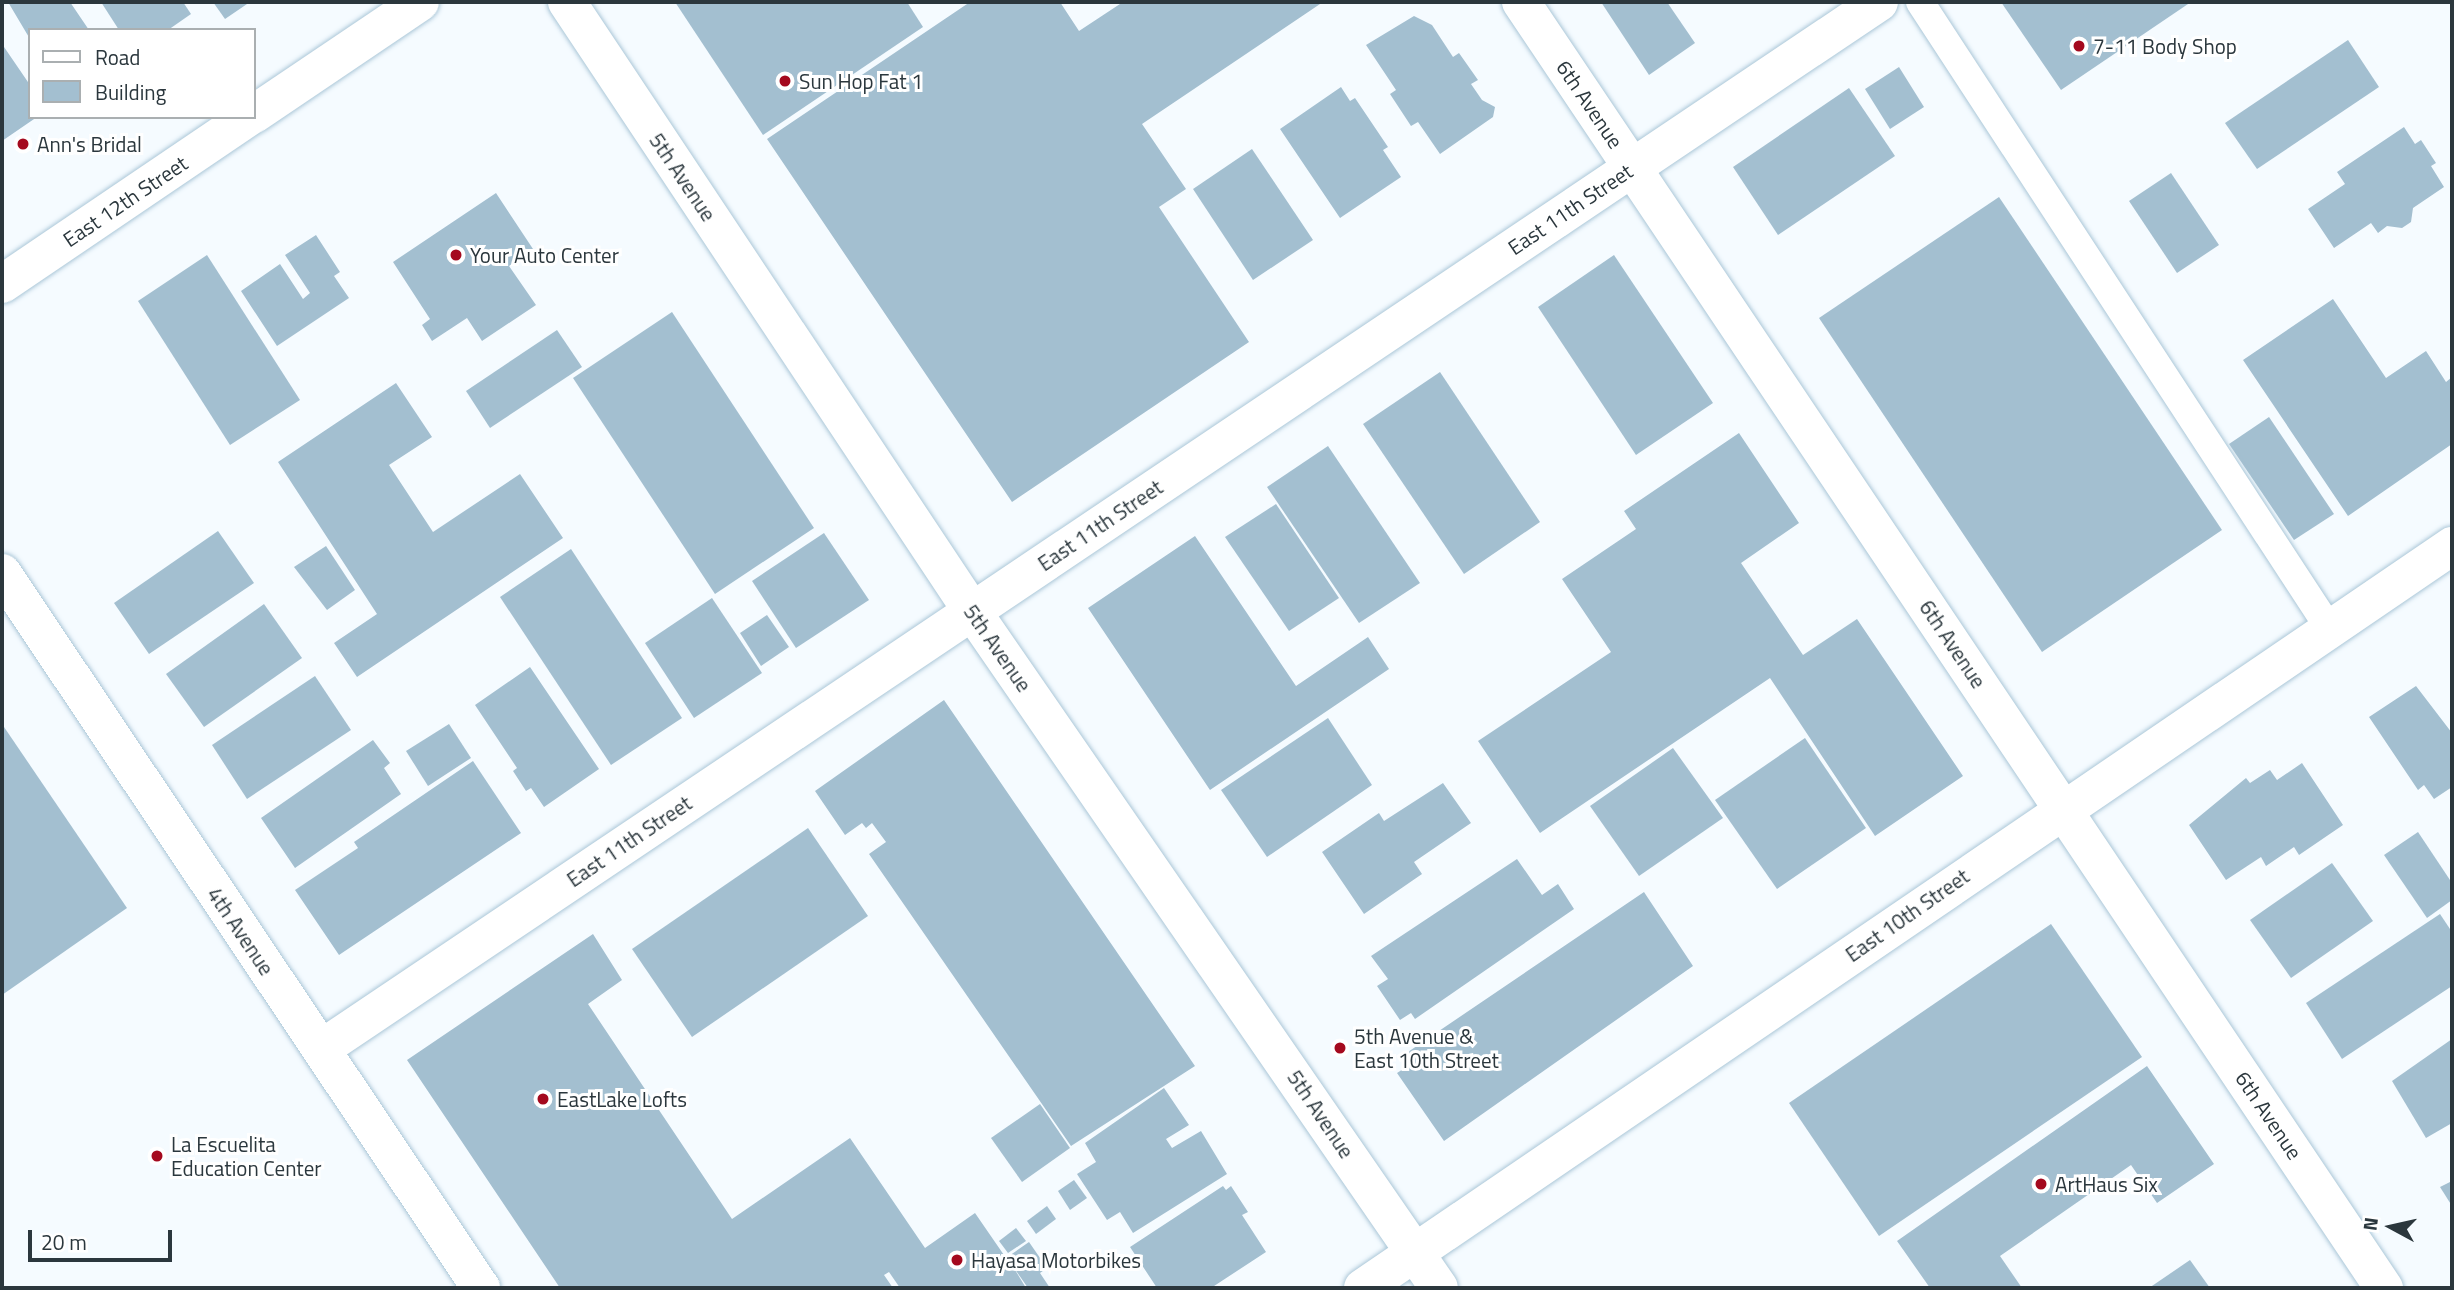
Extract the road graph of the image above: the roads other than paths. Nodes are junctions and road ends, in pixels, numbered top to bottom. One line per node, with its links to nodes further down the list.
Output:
1 (420, 2): 6 (street)
2 (567, 2): 12 (street, 5th Avenue)
3 (1521, 2): 8 (street, 6th Avenue)
4 (1879, 2): 8 (street, East 11th Street)
5 (1920, 2): 13 (lane)
6 (256, 113)
7 (246, 119): 9 (street, East 12th Street)
8 (1633, 167): 12 (street, East 11th Street); 14 (street, 6th Avenue)
9 (2, 284)
10 (2452, 546): 13 (street, East 10th Street)
11 (2, 573): 15 (street, 4th Avenue)
12 (972, 611): 15 (street, East 11th Street); 16 (street, 5th Avenue)
13 (2329, 628): 14 (street, East 10th Street)
14 (2063, 807): 16 (street, East 10th Street); 20 (street, 6th Avenue)
15 (321, 1049): 17 (street, 4th Avenue)
16 (1415, 1253): 18 (street, East 10th Street); 19 (street, 5th Avenue)
17 (481, 1288)
18 (1363, 1288)
19 (1439, 1288)
20 (2384, 1288)

